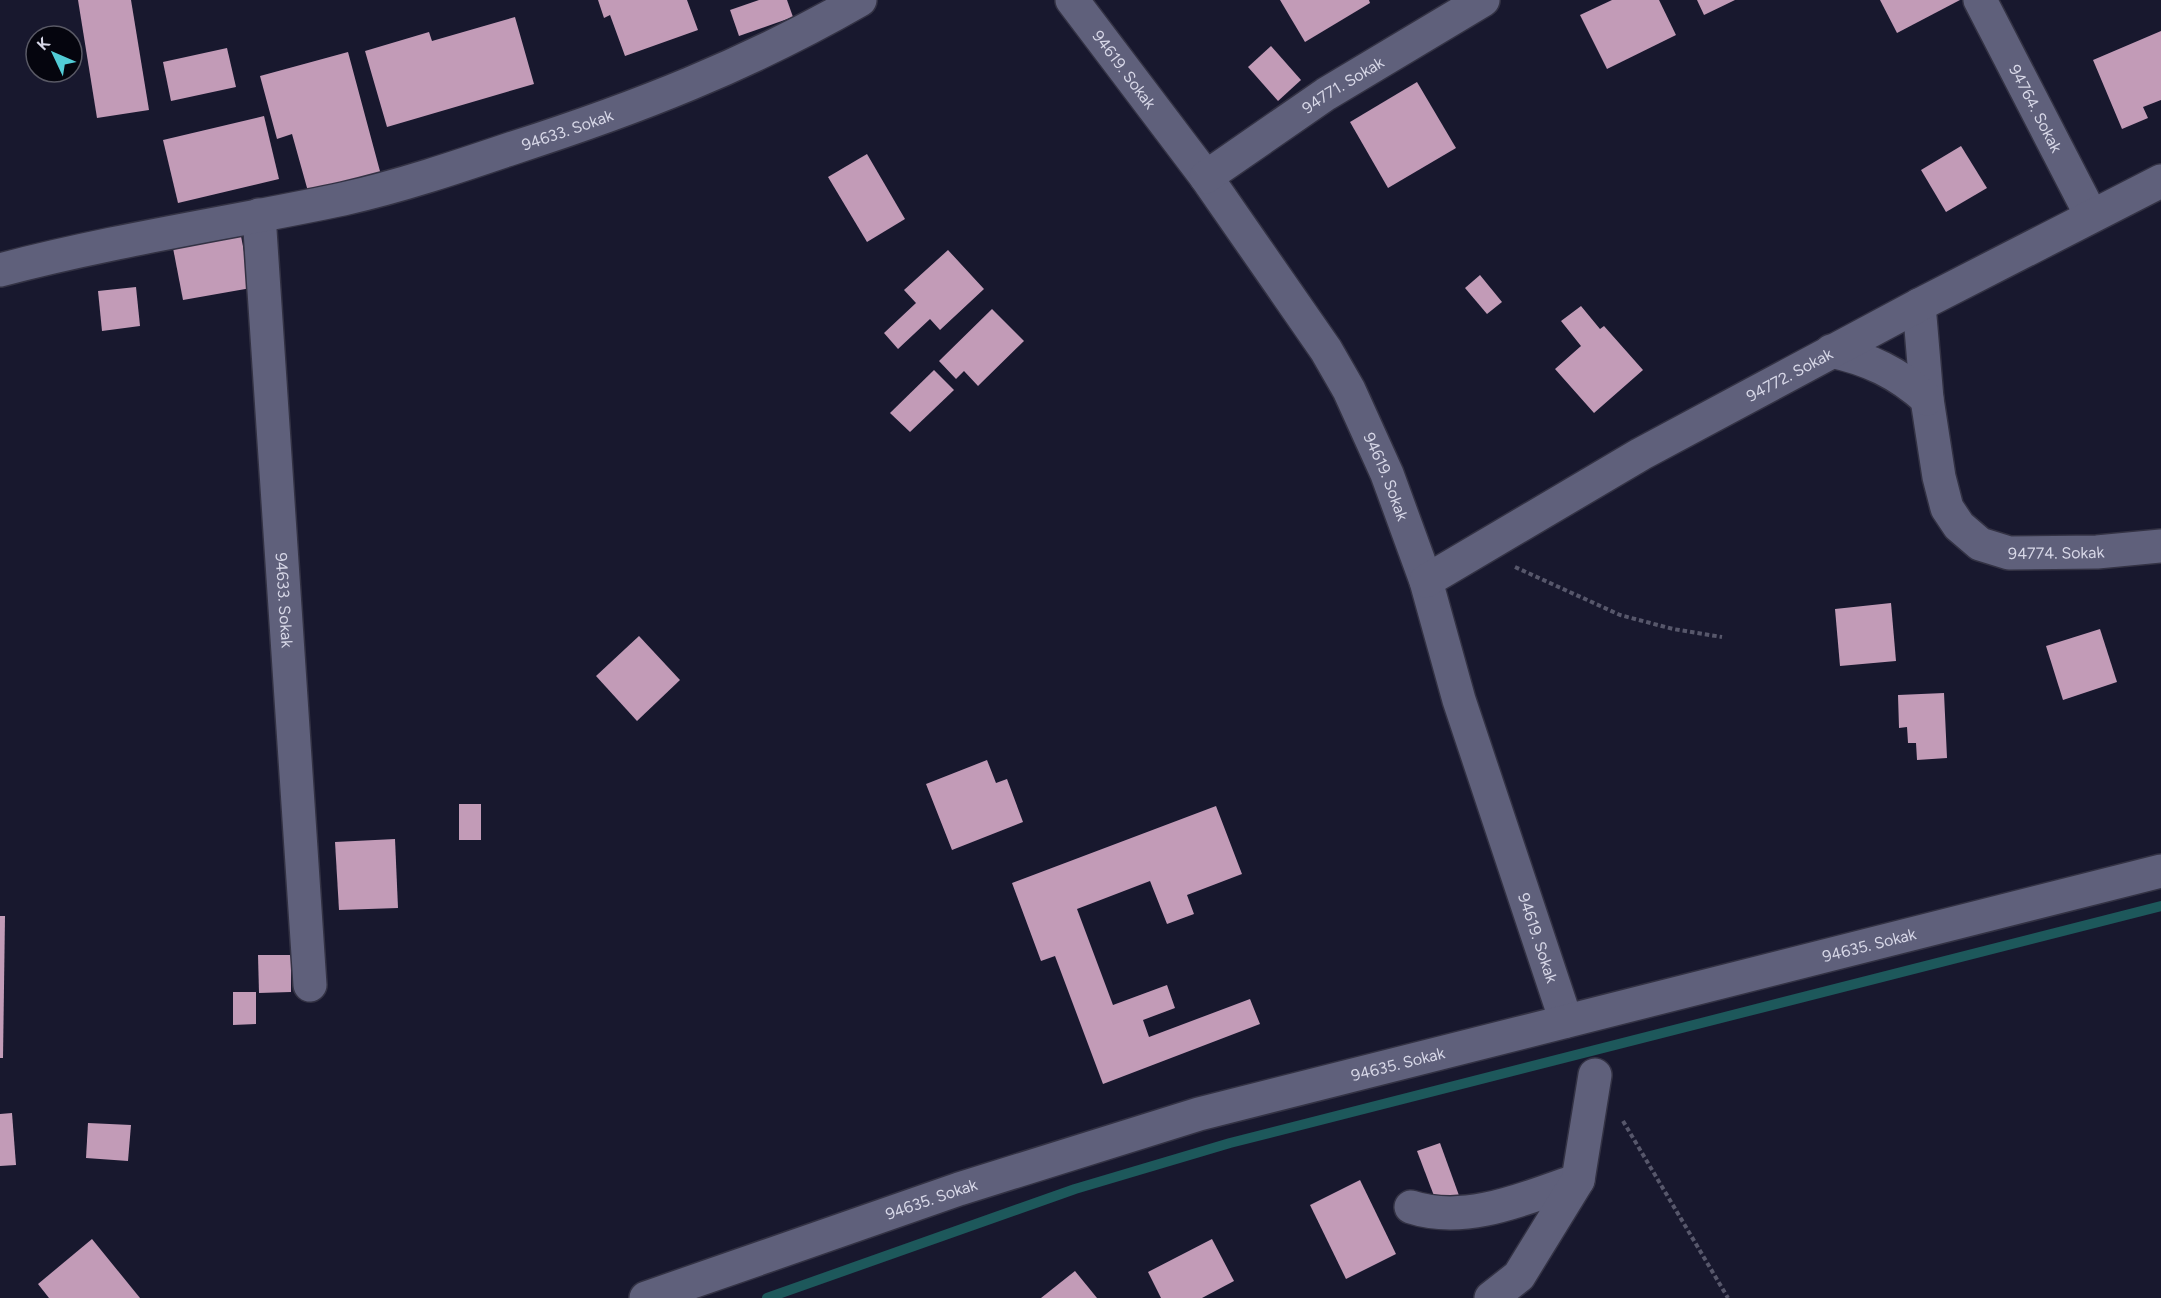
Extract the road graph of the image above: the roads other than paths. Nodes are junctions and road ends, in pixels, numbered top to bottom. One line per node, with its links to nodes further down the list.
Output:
1 (860, 0): 8 (street, 94633. Sokak)
2 (1072, 0): 5 (street, 94619. Sokak)
3 (1483, 0): 5 (street, 94771. Sokak)
4 (1980, 0): 7 (street, 94764. Sokak)
5 (1206, 177): 14 (street, 94619. Sokak)
6 (2161, 181): 7 (street, 94772. Sokak)
7 (2091, 214): 10 (street, 94772. Sokak)
8 (259, 215): 9 (street, 94633. Sokak); 16 (street, 94633. Sokak)
9 (0, 270)
10 (1919, 305): 11 (street, 94772. Sokak); 12 (street)
11 (1831, 351): 12 (street); 14 (street, 94772. Sokak)
12 (1927, 399): 13 (street, 94774. Sokak)
13 (2161, 546)
14 (1426, 582): 17 (street, 94619. Sokak)
15 (2161, 871): 17 (street, 94635. Sokak)
16 (310, 985)
17 (1566, 1021): 21 (street, 94635. Sokak)
18 (1595, 1075): 19 (street)
19 (1578, 1180): 20 (street); 22 (street)
20 (1411, 1208)
21 (646, 1298)
22 (1491, 1298)

